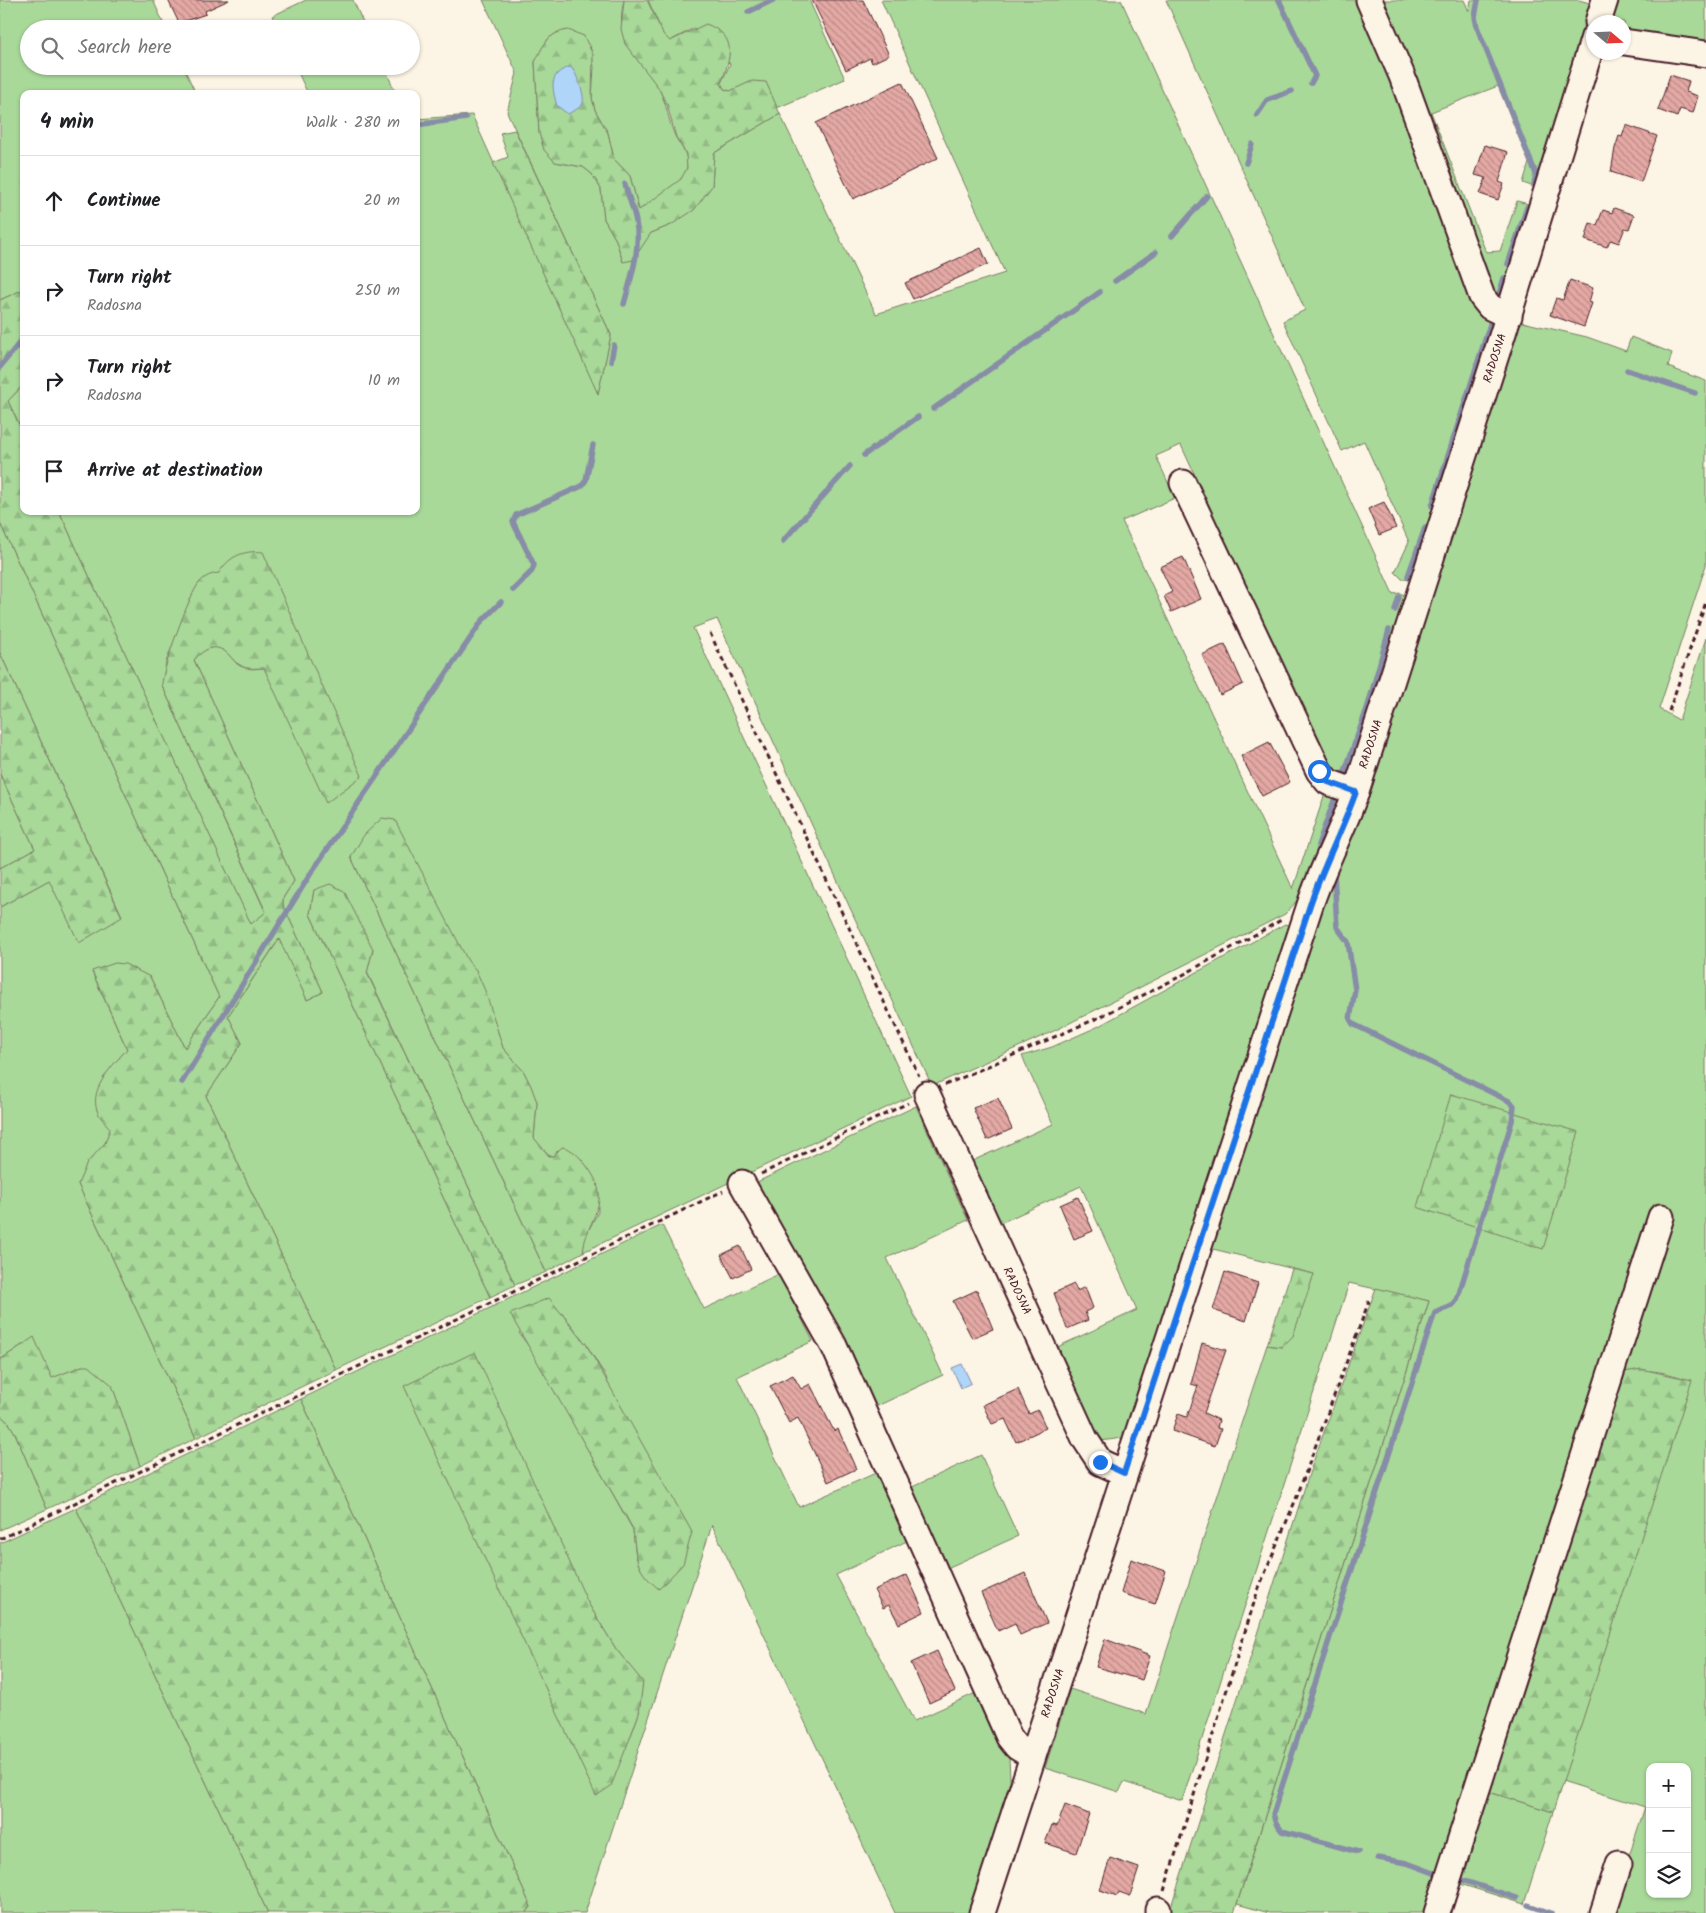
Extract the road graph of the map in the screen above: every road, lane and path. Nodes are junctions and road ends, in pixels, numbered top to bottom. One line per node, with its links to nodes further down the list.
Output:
1 (1369, 0): 7 (street)
2 (1605, 0): 3 (street)
3 (1600, 15)
4 (1631, 43): 5 (street)
5 (1706, 54)
6 (1586, 60): 7 (street, RADOSNA)
7 (1509, 316): 12 (street, RADOSNA)
8 (1183, 483): 12 (street)
9 (1706, 602): 11 (path)
10 (710, 633): 14 (path)
11 (1668, 711)
12 (1356, 792): 13 (street, RADOSNA)
13 (1310, 905): 14 (path); 18 (street, RADOSNA)
14 (927, 1094): 15 (path); 18 (street, RADOSNA)
15 (742, 1183): 19 (path); 20 (street)
16 (1661, 1217): 24 (street)
17 (1369, 1301): 22 (path)
18 (1124, 1473): 20 (street, RADOSNA)
19 (0, 1539)
20 (1032, 1756): 23 (street, RADOSNA)
21 (1619, 1864): 25 (street)
22 (1158, 1911)
23 (982, 1913)
24 (1437, 1913)
25 (1603, 1913)

